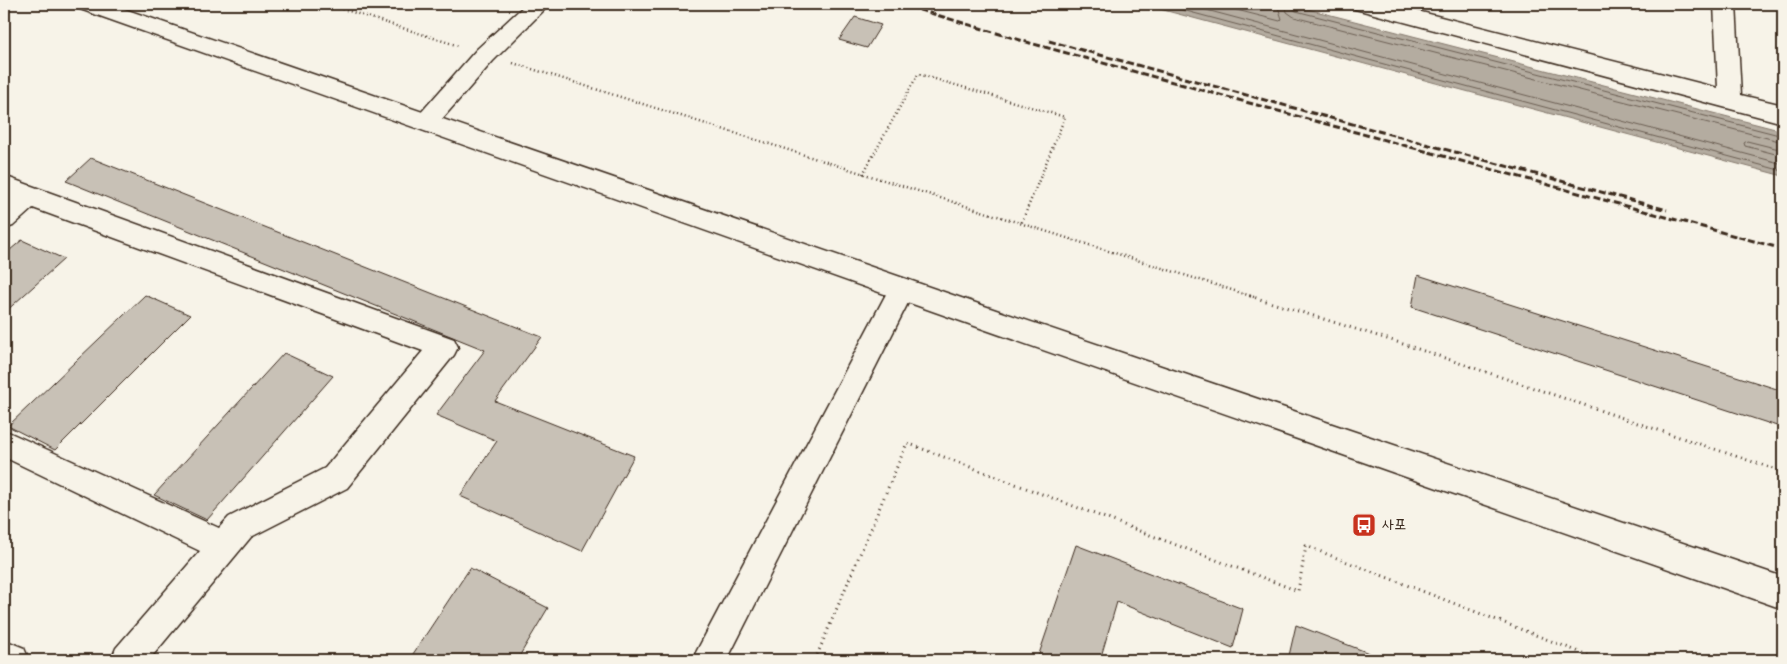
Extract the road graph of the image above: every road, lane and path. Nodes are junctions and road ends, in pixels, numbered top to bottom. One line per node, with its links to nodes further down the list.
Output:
1 (88, 4): 9 (street)
2 (327, 4): 6 (path)
3 (539, 4): 6 (street)
4 (1362, 4): 7 (street)
5 (1725, 4): 7 (street)
6 (485, 55): 9 (street); 10 (path)
7 (1730, 100): 8 (street)
8 (1783, 114)
9 (426, 122): 14 (street)
10 (863, 174): 13 (path); 13 (path)
11 (16, 192): 12 (street); 17 (street)
12 (4, 219)
13 (1021, 224): 16 (path)
14 (902, 289): 18 (street); 22 (street)
15 (4, 443): 17 (street)
16 (1783, 472)
17 (224, 546): 21 (street)
18 (1783, 593)
19 (4, 656): 20 (street)
20 (12, 660)
21 (128, 660)
22 (709, 660)
23 (815, 660): 24 (path)
24 (1600, 660)

